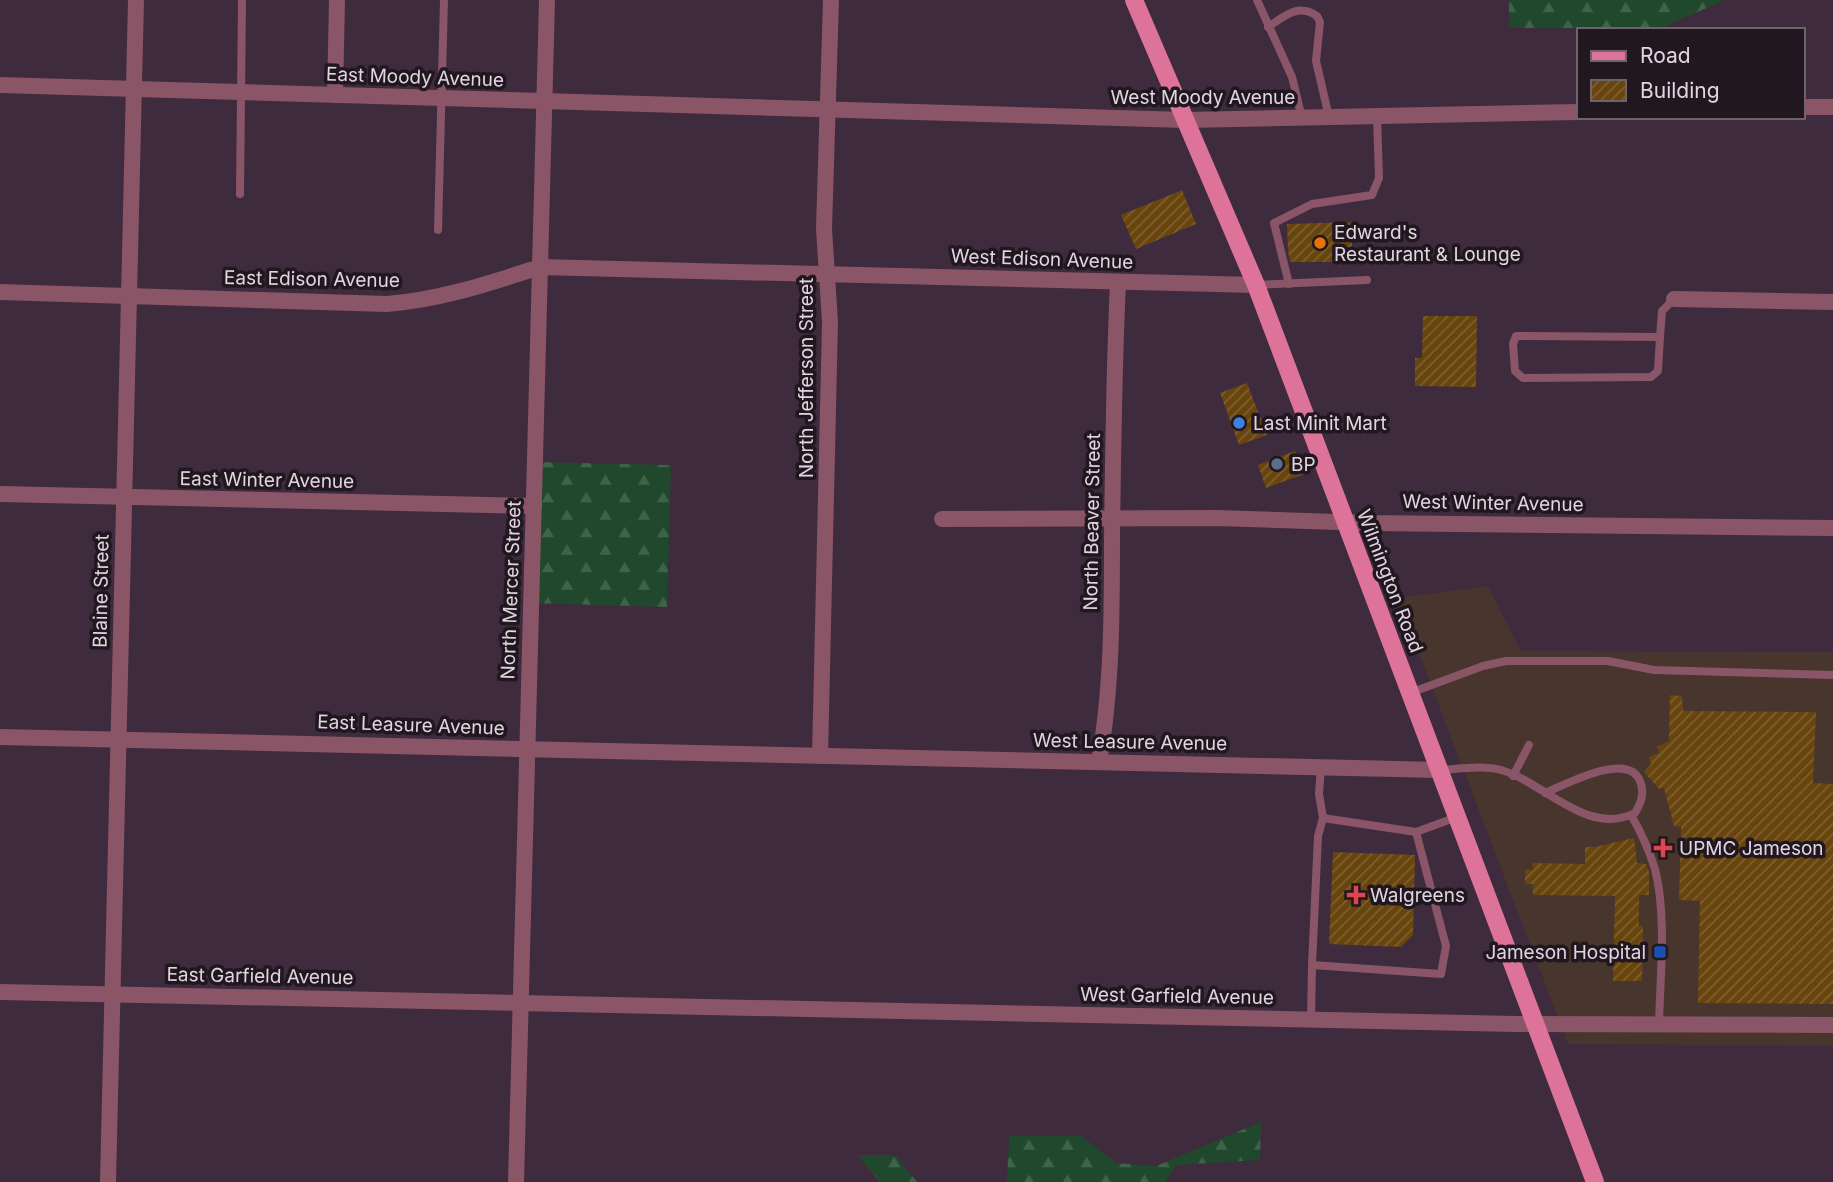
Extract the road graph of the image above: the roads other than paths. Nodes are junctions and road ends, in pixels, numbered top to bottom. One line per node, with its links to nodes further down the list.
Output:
1 (136, 0): 11 (street, Blaine Street)
2 (242, 0): 12 (lane)
3 (337, 0): 13 (street)
4 (444, 0): 14 (lane)
5 (547, 0): 15 (street, North Mercer Street)
6 (831, 0): 18 (street, North Jefferson Street)
7 (1134, 0): 23 (main road, Wilmington Road)
8 (1257, 0): 9 (lane)
9 (1268, 27): 21 (lane); 22 (lane)
10 (0, 85): 11 (street, East Moody Avenue)
11 (134, 89): 12 (street, East Moody Avenue); 33 (street, Blaine Street)
12 (241, 93): 13 (street, East Moody Avenue); 24 (lane)
13 (335, 95): 14 (street, East Moody Avenue)
14 (441, 98): 15 (street, East Moody Avenue); 25 (lane)
15 (545, 102): 18 (street, East Moody Avenue); 26 (street, North Mercer Street)
16 (1805, 107): 17 (street)
17 (1833, 107)
18 (828, 111): 23 (street, West Moody Avenue); 27 (street, North Jefferson Street)
19 (1577, 112): 20 (street, West Moody Avenue)
20 (1377, 116): 21 (street, West Moody Avenue); 30 (lane)
21 (1329, 117): 22 (street, West Moody Avenue)
22 (1302, 118): 23 (street, West Moody Avenue)
23 (1185, 120): 31 (main road, Wilmington Road)
24 (240, 194)
25 (438, 230)
26 (540, 267): 27 (street, East Edison Avenue); 33 (street, East Edison Avenue); 39 (street, North Mercer Street)
27 (827, 274): 29 (street, West Edison Avenue); 50 (street, North Jefferson Street)
28 (1367, 280): 30 (lane)
29 (1118, 282): 31 (street, West Edison Avenue); 41 (street, North Beaver Street)
30 (1289, 284): 31 (lane)
31 (1256, 285): 42 (main road, Wilmington Road)
32 (0, 292): 33 (street, East Edison Avenue)
33 (130, 295): 38 (street, Blaine Street)
34 (1674, 299): 35 (street); 36 (lane)
35 (1833, 302)
36 (1660, 337): 36 (lane)
37 (0, 494): 38 (street, East Winter Avenue)
38 (124, 498): 39 (street, East Winter Avenue); 47 (street, Blaine Street)
39 (534, 506): 49 (street, North Mercer Street)
40 (942, 519): 41 (street, West Winter Avenue)
41 (1113, 520): 42 (street, West Winter Avenue); 51 (street, North Beaver Street)
42 (1346, 522): 43 (street, West Winter Avenue); 45 (main road, Wilmington Road)
43 (1833, 528)
44 (1833, 675): 45 (lane)
45 (1410, 693): 53 (main road, Wilmington Road)
46 (0, 737): 47 (street, East Leasure Avenue)
47 (119, 740): 49 (street, East Leasure Avenue); 62 (street, Blaine Street)
48 (1529, 745): 54 (lane)
49 (527, 750): 50 (street, East Leasure Avenue); 63 (street, North Mercer Street)
50 (820, 755): 51 (street, West Leasure Avenue)
51 (1099, 762): 52 (street, West Leasure Avenue)
52 (1321, 767): 53 (street, West Leasure Avenue); 58 (lane)
53 (1439, 770): 54 (lane); 57 (main road, Wilmington Road)
54 (1513, 776): 55 (lane)
55 (1545, 793): 56 (lane); 56 (lane)
56 (1631, 815): 66 (lane)
57 (1457, 817): 59 (lane); 65 (main road, Wilmington Road)
58 (1323, 818): 59 (lane); 60 (lane)
59 (1416, 832): 60 (lane)
60 (1312, 965): 64 (lane)
61 (0, 992): 62 (street, East Garfield Avenue)
62 (114, 994): 63 (street, East Garfield Avenue); 68 (street, Blaine Street)
63 (520, 1002): 64 (street, West Garfield Avenue); 69 (street, North Mercer Street)
64 (1311, 1020): 65 (street, West Garfield Avenue)
65 (1535, 1025): 66 (street, West Garfield Avenue); 70 (main road, Wilmington Road)
66 (1659, 1025): 67 (street, West Garfield Avenue)
67 (1833, 1025)
68 (108, 1182)
69 (516, 1182)
70 (1595, 1182)

